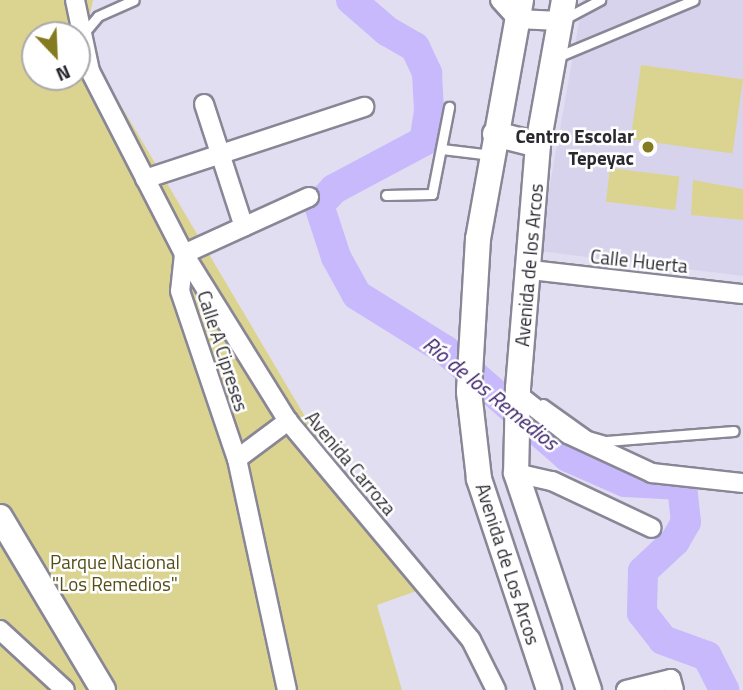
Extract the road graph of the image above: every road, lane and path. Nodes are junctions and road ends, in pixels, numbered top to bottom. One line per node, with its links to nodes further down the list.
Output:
1 (75, 0): 8 (street)
2 (134, 0): 9 (lane)
3 (500, 0): 6 (street)
4 (600, 0): 7 (lane)
5 (694, 0): 10 (lane)
6 (519, 10): 7 (street); 15 (main road)
7 (562, 10): 10 (main road, Avenida de los Arcos)
8 (79, 21)
9 (91, 24)
10 (556, 58): 16 (main road, Avenida de los Arcos)
11 (91, 73): 19 (street)
12 (204, 104): 18 (street)
13 (364, 107): 18 (street)
14 (449, 107): 17 (lane)
15 (493, 145): 16 (main road); 17 (lane); 39 (main road, Avenida de Los Arcos)
16 (538, 145): 24 (main road, Avenida de los Arcos)
17 (442, 149): 20 (lane)
18 (220, 155): 19 (street); 22 (street)
19 (145, 179): 23 (street)
20 (386, 195)
21 (309, 197): 22 (street)
22 (244, 227): 23 (street)
23 (184, 254): 27 (street, Avenida Carroza); 29 (street, Calle A Cipreses)
24 (531, 270): 25 (street, Calle Huerta); 26 (main road, Avenida de los Arcos)
25 (743, 294)
26 (519, 397): 28 (lane); 30 (main road, Avenida de Los Arcos); 31 (street)
27 (288, 421): 29 (street); 38 (street, Avenida Carroza)
28 (734, 432)
29 (237, 459): 37 (street, Calle A Cipreses)
30 (516, 473): 33 (street); 40 (main road, Avenida de Los Arcos)
31 (743, 483)
32 (0, 517): 36 (main road)
33 (652, 528)
34 (0, 630): 35 (street)
35 (65, 690)
36 (103, 690)
37 (287, 690)
38 (496, 690)
39 (549, 690)
40 (589, 690)
41 (626, 690): 42 (street)
42 (674, 690)

